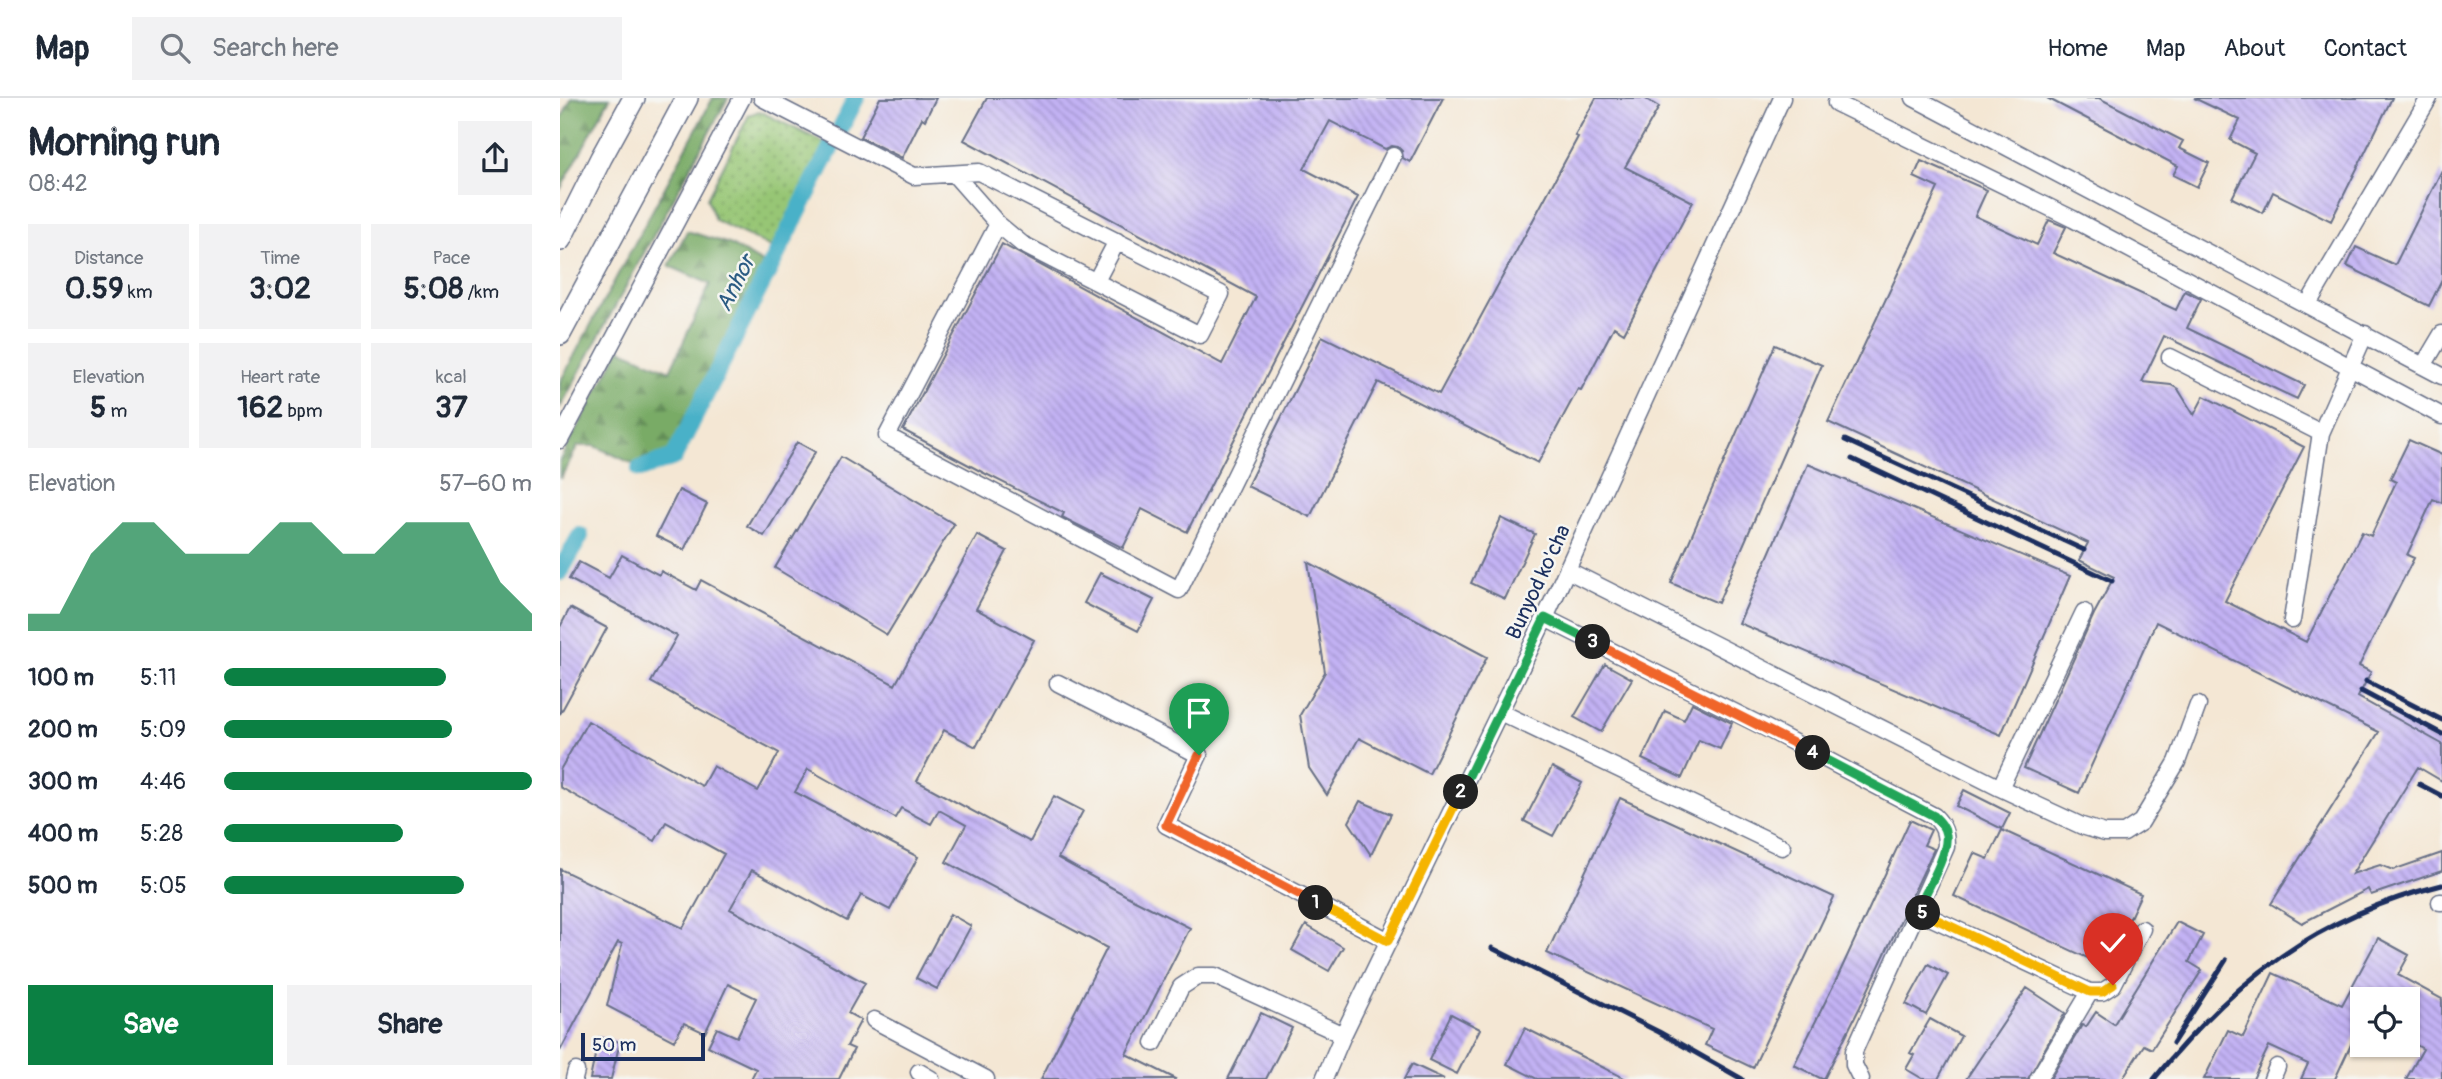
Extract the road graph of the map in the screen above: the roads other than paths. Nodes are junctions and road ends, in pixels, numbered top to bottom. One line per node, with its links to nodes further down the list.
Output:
1 (634, 98): 12 (main road)
2 (687, 98): 16 (main road)
3 (742, 98): 25 (street)
4 (762, 98): 10 (street)
5 (1782, 98): 26 (street, Bunyod ko'cha)
6 (1914, 98): 15 (street)
7 (2428, 98): 15 (street)
8 (1836, 103): 21 (street)
9 (1393, 156): 11 (street)
10 (954, 174): 11 (street); 13 (street)
11 (998, 224): 14 (street)
12 (560, 239)
13 (1117, 242): 14 (street); 14 (street)
14 (1096, 281)
15 (2308, 304): 17 (street)
16 (560, 334)
17 (2365, 334): 20 (street); 21 (street)
18 (2442, 334): 20 (street)
19 (2170, 357): 24 (street)
20 (2423, 366): 22 (street)
21 (2351, 367): 23 (street); 24 (street)
22 (2442, 376)
23 (2442, 416)
24 (2321, 433): 29 (street)
25 (560, 440)
26 (1567, 570): 28 (street, Bunyod ko'cha); 33 (street)
27 (2084, 612): 33 (street)
28 (1545, 618): 32 (street, Bunyod ko'cha); 35 (street)
29 (2292, 620)
30 (1058, 683): 37 (street)
31 (2198, 705): 33 (street)
32 (1500, 712): 34 (street); 37 (street, Bunyod ko'cha)
33 (2000, 788)
34 (1782, 847)
35 (1917, 911): 38 (street); 44 (street)
36 (2142, 929): 38 (street)
37 (1388, 941): 40 (street, Bunyod ko'cha)
38 (2090, 992): 45 (street)
39 (874, 1020): 42 (street)
40 (1343, 1035): 41 (street); 43 (street, Bunyod ko'cha)
41 (1154, 1043)
42 (986, 1079)
43 (1324, 1079)
44 (1861, 1079)
45 (2038, 1079)

